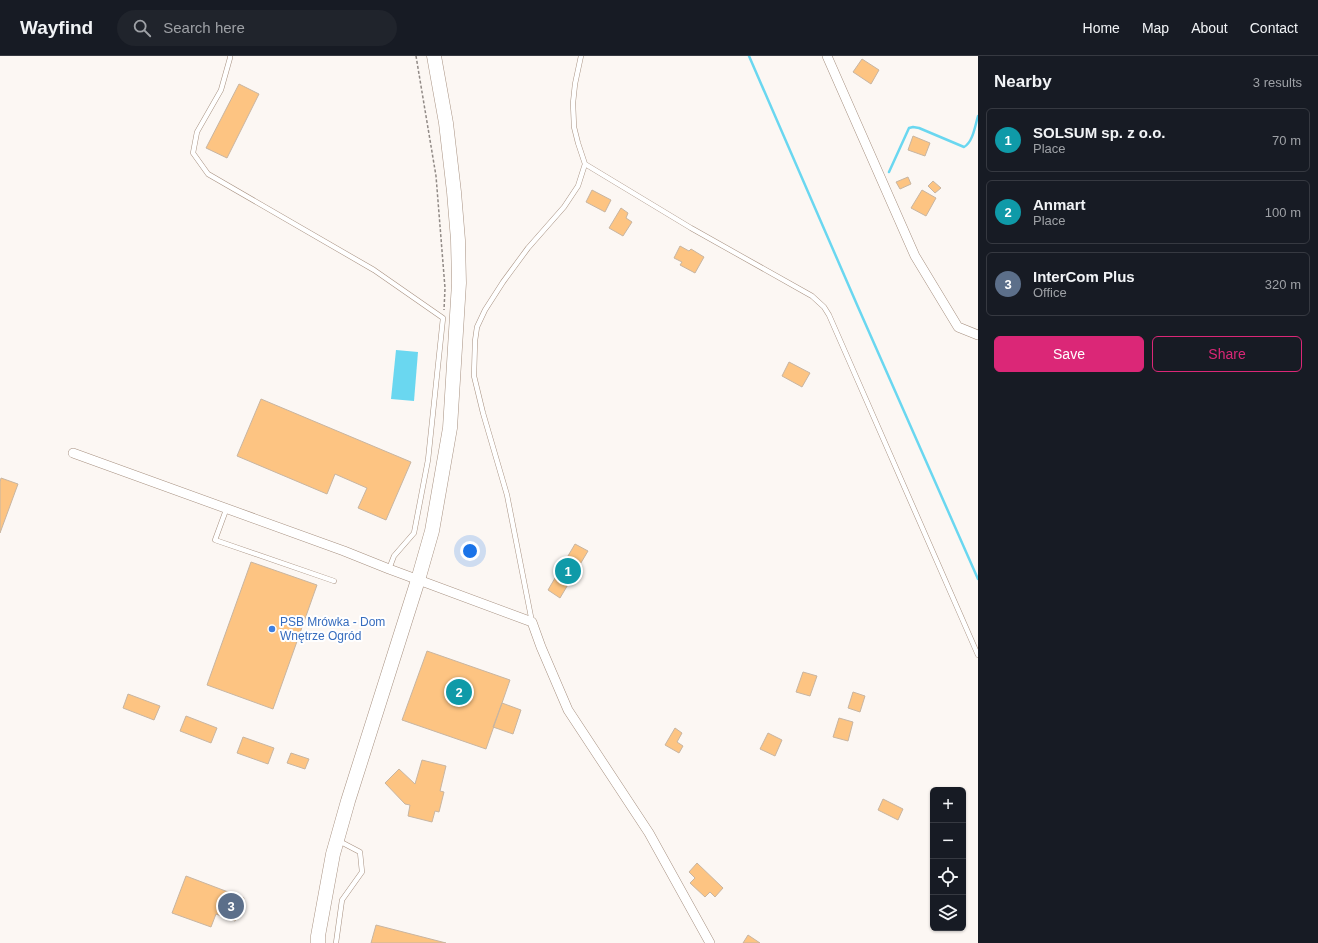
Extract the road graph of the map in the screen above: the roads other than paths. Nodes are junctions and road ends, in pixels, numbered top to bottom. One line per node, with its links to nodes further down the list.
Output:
1 (230, 56): 9 (lane)
2 (434, 56): 10 (main road)
3 (581, 56): 5 (lane)
4 (827, 56): 6 (street)
5 (585, 164): 12 (lane); 13 (lane)
6 (978, 335)
7 (73, 453): 8 (street)
8 (226, 510): 9 (street); 11 (lane)
9 (389, 569): 10 (street)
10 (418, 580): 12 (street); 14 (main road)
11 (334, 581)
12 (532, 622): 17 (street)
13 (978, 655)
14 (337, 840): 15 (main road); 16 (lane)
15 (318, 943)
16 (336, 943)
17 (710, 943)

